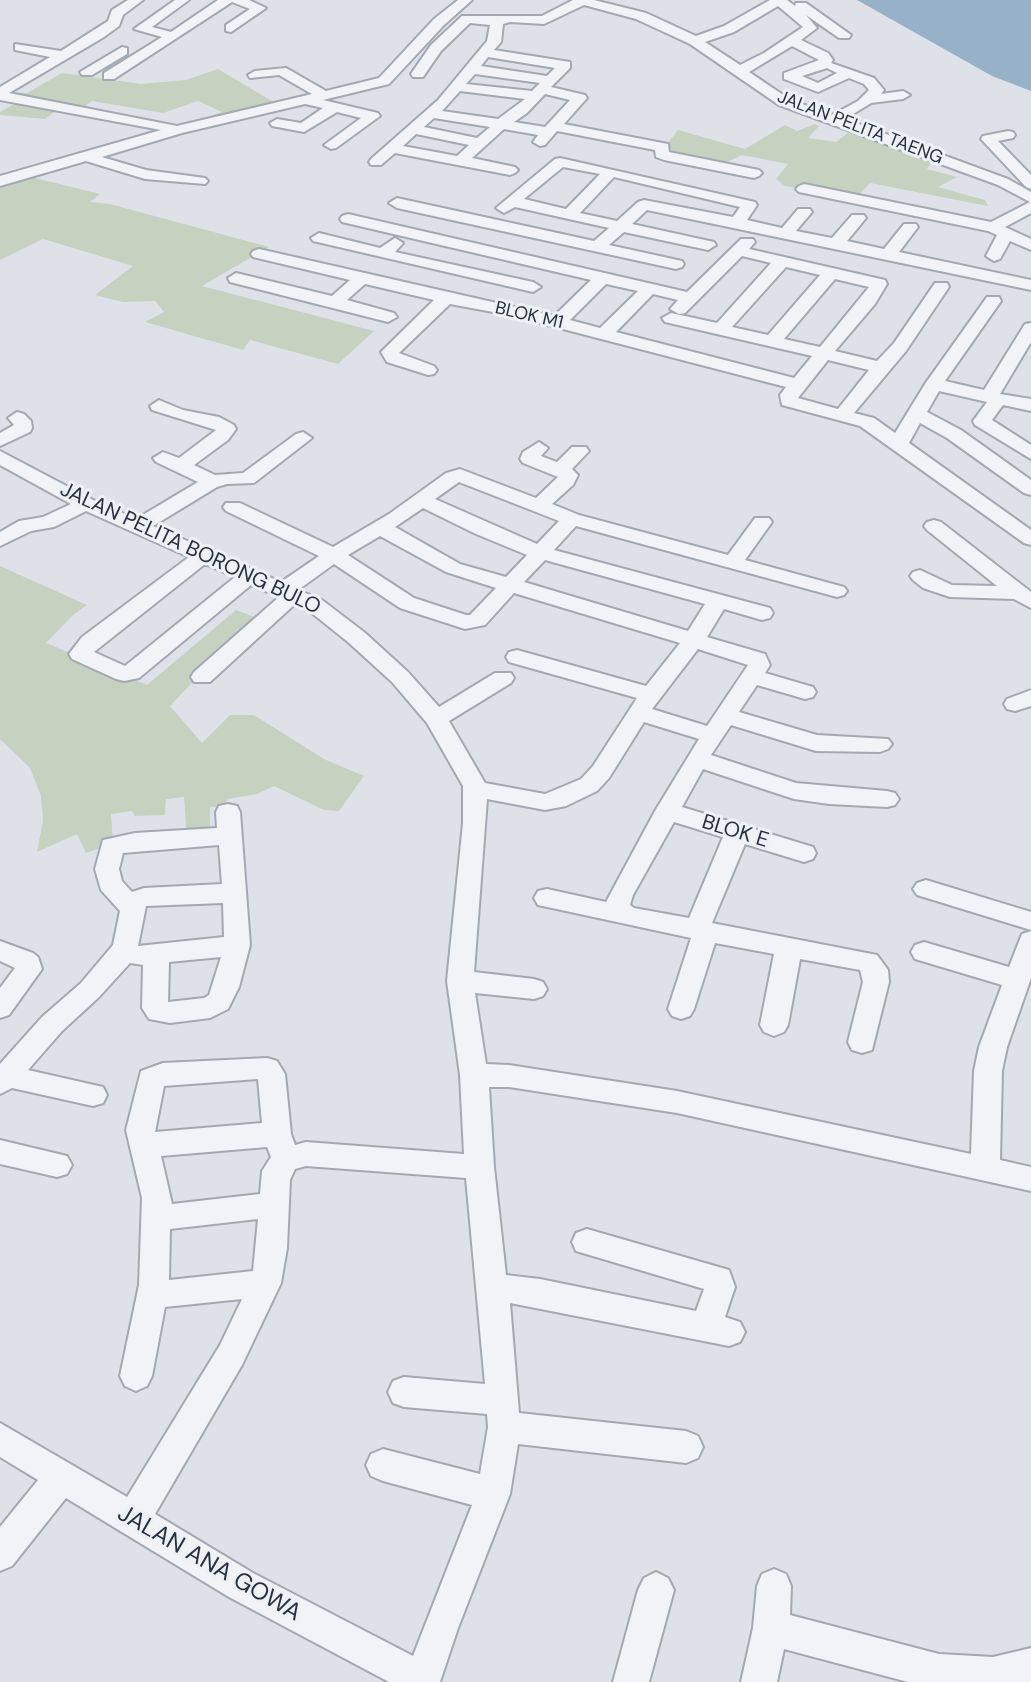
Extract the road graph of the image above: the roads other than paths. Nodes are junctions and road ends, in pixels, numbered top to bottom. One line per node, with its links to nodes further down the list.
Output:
1 (137, 0): 19 (street)
2 (183, 0): 13 (street)
3 (227, 0): 13 (street)
4 (237, 0): 11 (street)
5 (779, 0): 9 (street); 15 (street)
6 (792, 0): 9 (street)
7 (581, 1): 10 (street); 15 (street, JALAN PELITA TAENG)
8 (469, 10): 10 (street); 28 (street); 34 (street)
9 (807, 16): 12 (street); 14 (street)
10 (497, 22): 17 (street)
11 (232, 28)
12 (844, 35)
13 (173, 36): 18 (street)
14 (790, 40): 20 (street); 22 (street)
15 (695, 41): 24 (street, JALAN PELITA TAENG)
16 (20, 47): 19 (street)
17 (490, 48): 23 (street); 32 (street)
18 (149, 51): 26 (street); 30 (street)
19 (65, 55): 21 (street); 33 (street)
20 (769, 56): 24 (street); 25 (street)
21 (82, 57)
22 (824, 64): 25 (street); 27 (street)
23 (471, 69): 31 (street); 32 (street)
24 (739, 71): 41 (street, JALAN PELITA TAENG)
25 (800, 71): 27 (street)
26 (88, 72)
27 (849, 73): 37 (street)
28 (418, 74)
29 (255, 75): 34 (street)
30 (110, 76)
31 (458, 87): 32 (street); 39 (street)
32 (542, 88): 40 (street); 46 (street)
33 (0, 94): 44 (street)
34 (324, 95): 36 (street)
35 (903, 95): 37 (street)
36 (306, 99): 38 (street); 44 (street)
37 (866, 100): 41 (street)
38 (335, 107): 42 (street); 51 (street)
39 (438, 109): 40 (street); 43 (street); 45 (street)
40 (514, 114): 43 (street)
41 (833, 120): 67 (street, JALAN PELITA TAENG)
42 (277, 123)
43 (501, 124): 46 (street); 50 (street)
44 (178, 130): 54 (street)
45 (416, 130): 50 (street); 52 (street)
46 (547, 133): 47 (street)
47 (599, 134): 49 (street); 53 (street)
48 (1008, 135): 65 (street)
49 (642, 139): 55 (street); 56 (street)
50 (481, 143): 57 (street)
51 (331, 145)
52 (393, 148): 57 (street); 58 (street)
53 (571, 155): 61 (street); 68 (street)
54 (84, 156): 62 (street); 63 (street)
55 (628, 160)
56 (687, 160): 59 (street); 64 (street)
57 (460, 161): 60 (street)
58 (376, 162)
59 (734, 169): 64 (street); 64 (street)
60 (510, 170)
61 (611, 172): 72 (street); 77 (street)
62 (0, 181)
63 (200, 181)
64 (722, 183)
65 (1031, 184)
66 (804, 189): 80 (street)
67 (1031, 198)
68 (515, 202): 72 (street); 76 (street)
69 (397, 203): 76 (street)
70 (1031, 207): 80 (street)
71 (804, 212): 82 (street)
72 (569, 215): 78 (street)
73 (703, 216): 77 (street); 78 (street); 84 (street)
74 (858, 218): 85 (street)
75 (348, 219): 81 (street)
76 (482, 221): 88 (street)
77 (737, 223): 82 (street)
78 (620, 226): 84 (street); 88 (street)
79 (910, 228): 91 (street)
80 (1000, 230): 87 (street); 92 (street)
81 (406, 233): 90 (street); 95 (street)
82 (786, 233): 85 (street)
83 (319, 237): 90 (street)
84 (683, 240): 86 (street)
85 (836, 244): 91 (street)
86 (708, 245)
87 (1031, 245)
88 (597, 247): 94 (street)
89 (259, 254): 98 (street, BLOK M1)
90 (383, 254): 101 (street)
91 (889, 254): 100 (street)
92 (994, 256)
93 (782, 261): 96 (street); 105 (street); 113 (street)
94 (677, 264)
95 (554, 266): 99 (street); 101 (street)
96 (832, 272): 115 (street); 117 (street)
97 (236, 278): 107 (street)
98 (362, 278): 104 (street, BLOK M1); 107 (street)
99 (602, 278): 103 (street); 111 (street)
100 (1031, 285)
101 (533, 287): 108 (street)
102 (941, 287): 118 (street)
103 (649, 289): 105 (street); 114 (street)
104 (446, 298): 108 (street, BLOK M1); 119 (street)
105 (690, 298): 110 (street)
106 (993, 301): 121 (street)
107 (335, 302): 109 (street)
108 (510, 310): 111 (street, BLOK M1)
109 (388, 317)
110 (671, 318): 113 (street); 116 (street)
111 (558, 322): 114 (street, BLOK M1)
112 (1031, 328): 121 (street)
113 (719, 330): 115 (street)
114 (604, 334): 116 (street, BLOK M1)
115 (771, 343): 117 (street)
116 (645, 345): 120 (street, BLOK M1)
117 (821, 355): 118 (street); 120 (street)
118 (881, 367): 124 (street)
119 (428, 370)
120 (797, 384): 124 (street)
121 (934, 384): 125 (street)
122 (1031, 405): 132 (street)
123 (159, 406): 136 (street)
124 (844, 414): 129 (street)
125 (916, 414): 129 (street); 135 (street)
126 (16, 418): 128 (street)
127 (303, 438): 136 (street)
128 (0, 440)
129 (899, 443): 148 (street)
130 (539, 448): 134 (street)
131 (579, 451): 134 (street)
132 (1031, 454): 135 (street)
133 (0, 457): 139 (street, JALAN PELITA BORONG BULO)
134 (560, 470): 140 (street)
135 (1006, 470): 137 (street)
136 (210, 483): 146 (street)
137 (1031, 489)
138 (422, 500): 140 (street); 147 (street); 150 (street)
139 (86, 503): 144 (street); 146 (street, JALAN PELITA BORONG BULO)
140 (538, 506): 142 (street)
141 (233, 508): 151 (street)
142 (572, 519): 150 (street); 153 (street)
143 (762, 522): 153 (street)
144 (9, 525): 149 (street)
145 (933, 526): 159 (street)
146 (137, 527): 152 (street, JALAN PELITA BORONG BULO)
147 (379, 527): 151 (street); 156 (street)
148 (1030, 538)
149 (0, 540)
150 (538, 552): 156 (street); 160 (street)
151 (334, 555): 156 (street); 158 (street)
152 (203, 556): 154 (street, JALAN PELITA BORONG BULO); 154 (street)
153 (733, 562): 157 (street)
154 (249, 576): 158 (street, JALAN PELITA BORONG BULO)
155 (920, 576): 159 (street)
156 (506, 586): 162 (street)
157 (837, 590)
158 (288, 593): 165 (street); 169 (street, JALAN PELITA BORONG BULO)
159 (1025, 597)
160 (718, 601): 161 (street); 162 (street)
161 (762, 613)
162 (695, 638): 164 (street); 168 (street)
163 (517, 657): 168 (street)
164 (752, 676): 167 (street); 170 (street)
165 (202, 677)
166 (503, 678): 169 (street)
167 (805, 692)
168 (645, 704): 170 (street); 173 (street)
169 (436, 719): 173 (street, JALAN PELITA BORONG BULO)
170 (719, 726): 171 (street); 172 (street)
171 (880, 744)
172 (697, 760): 174 (street); 175 (street)
173 (475, 789): 193 (street, JALAN PELITA BORONG BULO)
174 (887, 799)
175 (667, 811): 176 (street, BLOK E); 182 (street)
176 (737, 833): 177 (street, BLOK E); 184 (street)
177 (804, 853)
178 (926, 889): 183 (street)
179 (234, 893): 181 (street); 181 (street); 186 (street)
180 (547, 898): 182 (street)
181 (131, 907): 191 (street)
182 (626, 916): 184 (street)
183 (1031, 921)
184 (702, 930): 187 (street); 196 (street)
185 (1031, 941): 192 (street)
186 (237, 945): 190 (street); 190 (street)
187 (789, 946): 197 (street); 198 (street)
188 (0, 951): 195 (street)
189 (923, 952): 192 (street)
190 (156, 955): 191 (street)
191 (121, 956): 200 (street)
192 (1017, 979): 207 (street)
193 (460, 981): 194 (street); 199 (street, JALAN PELITA BORONG BULO)
194 (534, 989)
195 (0, 1008)
196 (681, 1009)
197 (774, 1025)
198 (862, 1042)
199 (474, 1075): 206 (street, JALAN PELITA BORONG BULO); 207 (street)
200 (3, 1079): 201 (street)
201 (93, 1095)
202 (144, 1145): 203 (street); 203 (street); 210 (street)
203 (282, 1146): 206 (street); 209 (street)
204 (0, 1152): 205 (street)
205 (57, 1165)
206 (479, 1167): 214 (street, JALAN PELITA BORONG BULO)
207 (985, 1167): 208 (street)
208 (1031, 1179)
209 (273, 1205): 210 (street); 212 (street)
210 (158, 1218): 213 (street)
211 (587, 1242): 214 (street)
212 (266, 1283): 213 (street); 223 (street)
213 (154, 1286): 215 (street)
214 (493, 1287): 217 (street, JALAN PELITA BORONG BULO)
215 (136, 1376)
216 (404, 1391): 217 (street)
217 (503, 1413): 219 (street); 222 (street, JALAN PELITA BORONG BULO)
218 (0, 1438): 221 (street, JALAN ANA GOWA)
219 (686, 1447)
220 (383, 1465): 222 (street)
221 (61, 1478): 223 (street, JALAN ANA GOWA); 224 (street)
222 (493, 1494): 229 (street, JALAN PELITA BORONG BULO)
223 (132, 1520): 229 (street, JALAN ANA GOWA)
224 (0, 1554)
225 (774, 1586): 227 (street)
226 (656, 1590): 230 (street)
227 (771, 1628): 228 (street); 231 (street)
228 (1020, 1673)
229 (422, 1681)
230 (631, 1682)
231 (759, 1682)

